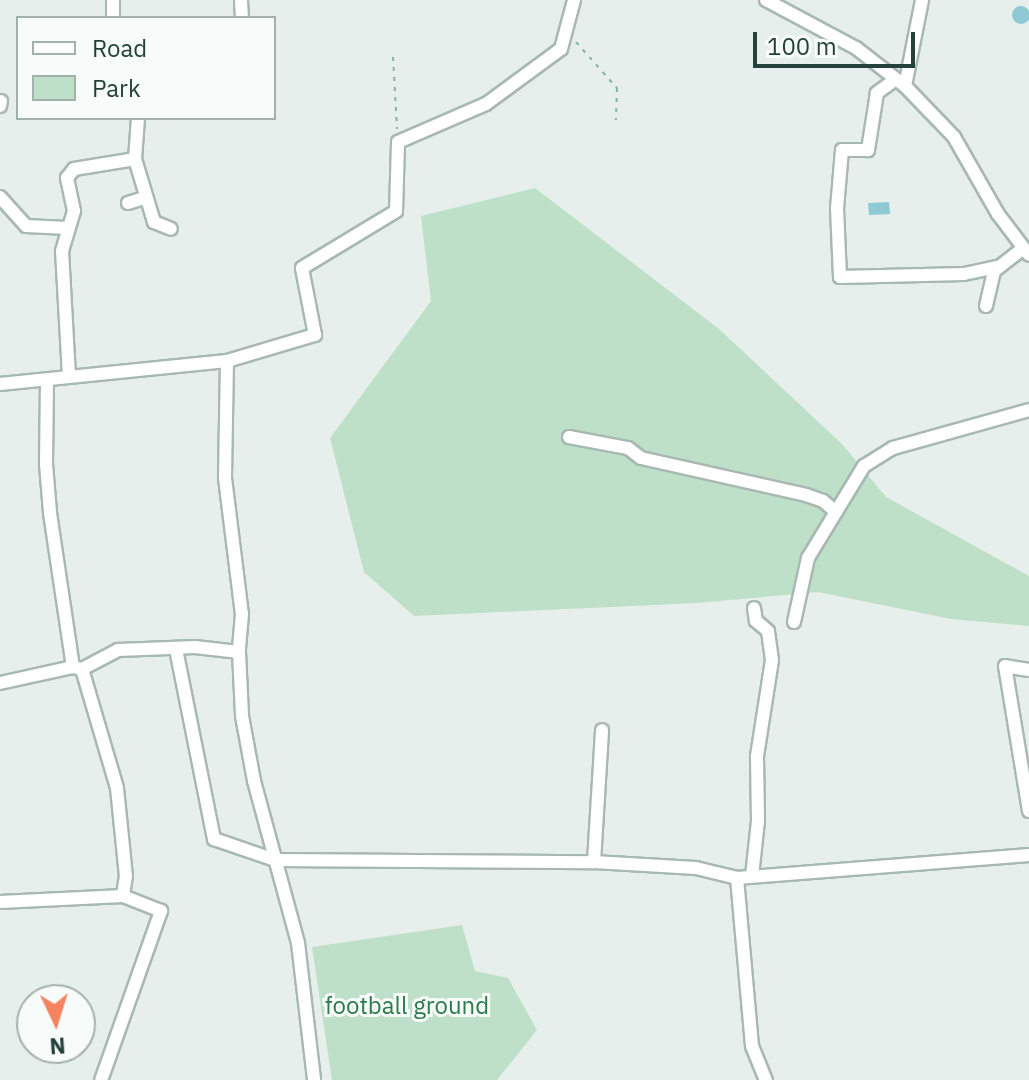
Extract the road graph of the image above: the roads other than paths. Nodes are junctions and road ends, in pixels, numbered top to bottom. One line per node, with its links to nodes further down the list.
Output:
1 (574, 0): 15 (street)
2 (766, 0): 4 (street)
3 (922, 0): 4 (street)
4 (901, 83): 12 (street); 13 (street)
5 (138, 120): 6 (street)
6 (135, 159): 8 (street); 10 (street)
7 (0, 197): 10 (street)
8 (144, 198): 9 (street); 11 (street)
9 (128, 203)
10 (68, 228): 16 (street)
11 (171, 229)
12 (1027, 254): 13 (street)
13 (997, 267): 14 (street)
14 (986, 306)
15 (227, 361): 16 (street); 25 (street)
16 (69, 376): 17 (street)
17 (47, 380): 18 (street); 26 (street)
18 (0, 384)
19 (1029, 410): 21 (street)
20 (569, 437): 21 (street)
21 (836, 512): 23 (street)
22 (754, 608): 34 (street)
23 (794, 622)
24 (176, 649): 25 (street); 26 (street); 32 (street)
25 (239, 652): 32 (street)
26 (78, 668): 28 (street); 36 (street)
27 (1029, 670): 30 (street)
28 (0, 683)
29 (602, 730): 33 (street)
30 (1029, 811)
31 (1029, 855): 34 (street)
32 (275, 860): 33 (street); 39 (street)
33 (594, 862): 35 (street)
34 (752, 876): 35 (street)
35 (737, 878): 40 (street)
36 (123, 896): 37 (street); 38 (street)
37 (0, 902)
38 (101, 1080)
39 (314, 1080)
40 (766, 1080)

